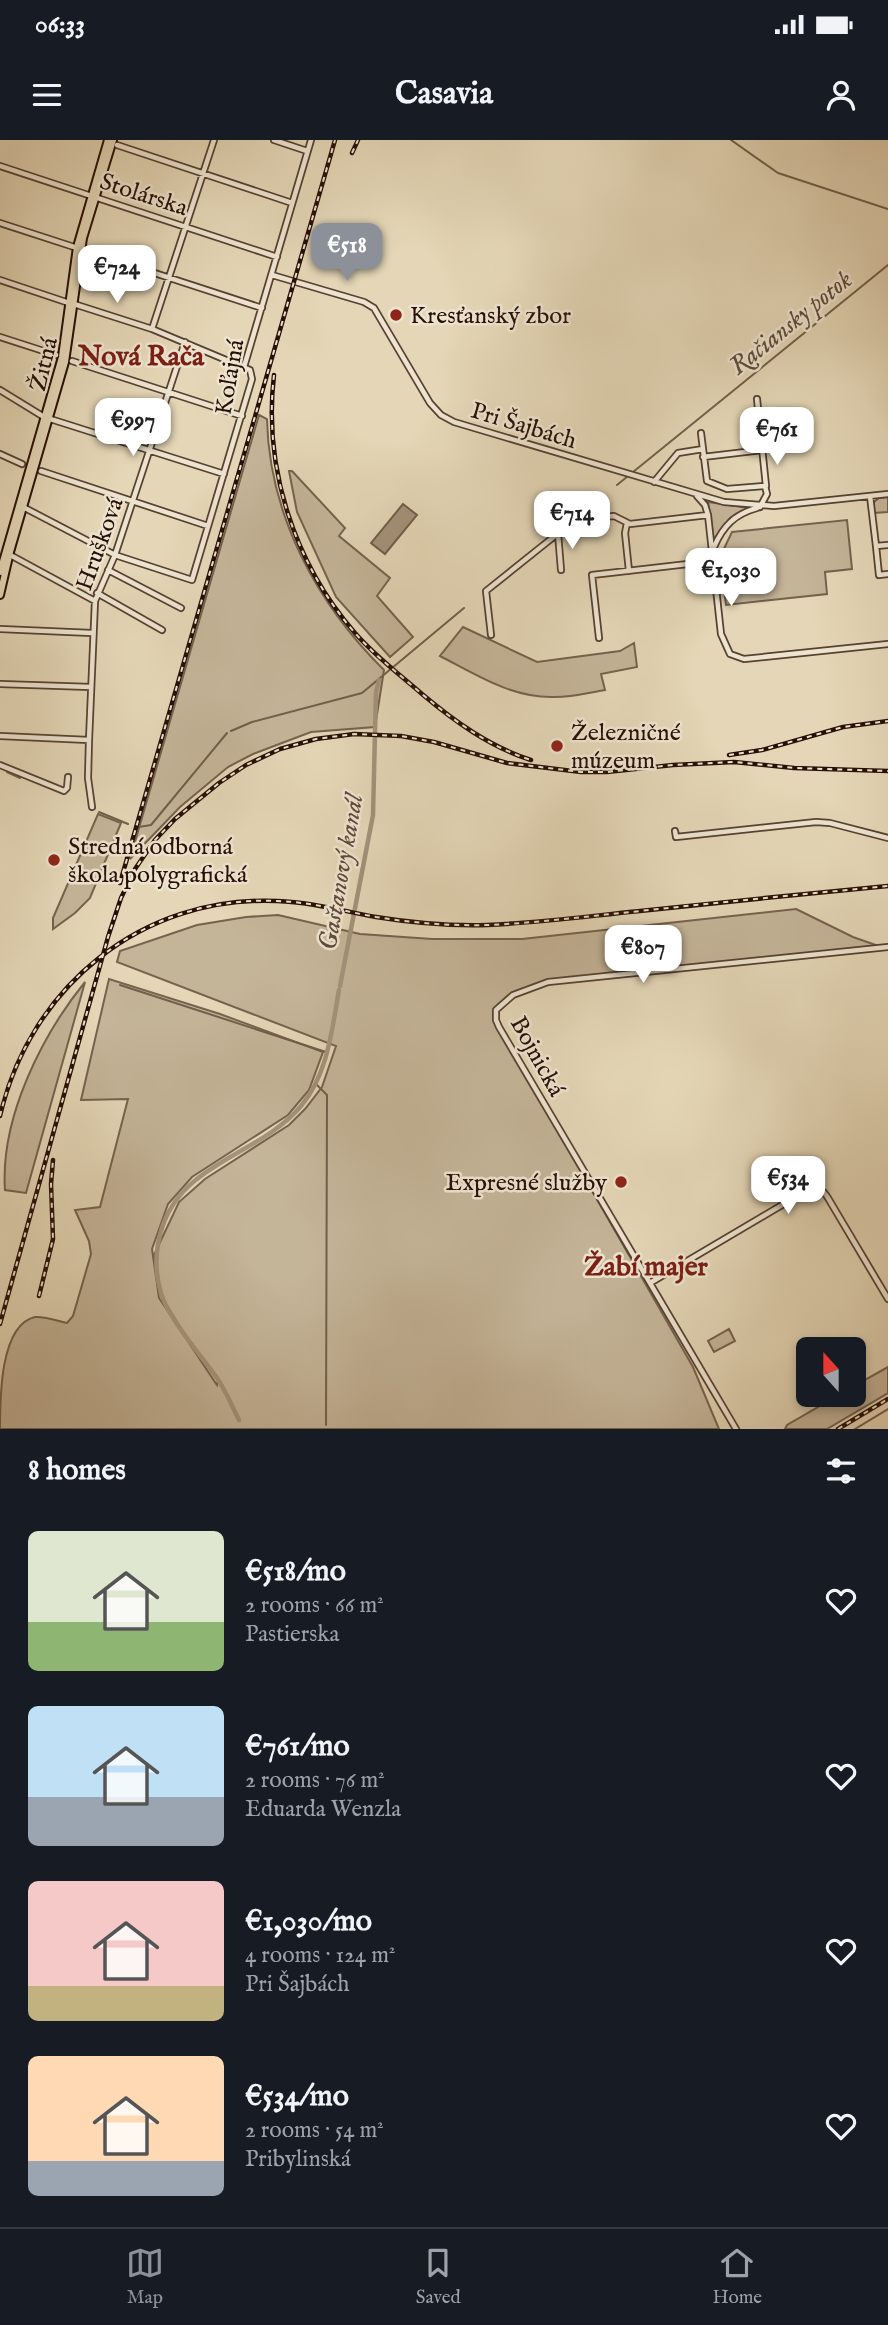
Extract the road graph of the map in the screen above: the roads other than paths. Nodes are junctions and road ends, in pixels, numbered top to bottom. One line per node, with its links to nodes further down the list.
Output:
1 (215, 140): 7 (street)
2 (274, 140): 5 (street)
3 (311, 140): 5 (street, Koľajná)
4 (113, 142): 7 (street); 8 (main road, Žitná)
5 (307, 151): 9 (street, Koľajná)
6 (0, 166): 8 (street, Stolárska)
7 (203, 174): 9 (street); 11 (street)
8 (92, 196): 11 (street, Stolárska); 18 (main road, Žitná)
9 (292, 203): 14 (street, Koľajná)
10 (0, 222): 12 (street)
11 (185, 226): 14 (street, Stolárska); 16 (street)
12 (74, 247)
13 (84, 250): 16 (street)
14 (276, 257): 15 (street, Koľajná)
15 (272, 275): 19 (street, Koľajná); 40 (street, Pri Šajbách)
16 (169, 278): 19 (street); 20 (street)
17 (0, 280): 18 (street)
18 (72, 304): 20 (street); 30 (main road, Žitná)
19 (262, 308): 25 (street, Koľajná)
20 (152, 329): 22 (street)
21 (0, 337): 23 (street)
22 (185, 342): 25 (street); 27 (street, Hrušková)
23 (56, 355)
24 (72, 361): 27 (street)
25 (244, 367): 29 (street, Koľajná)
26 (0, 390): 30 (street)
27 (168, 391): 29 (street); 33 (street, Hrušková)
28 (757, 399): 34 (street)
29 (242, 416): 39 (street, Koľajná)
30 (46, 417): 33 (street); 46 (main road, Žitná); 61 (main road, Žitná)
31 (701, 433): 32 (street)
32 (703, 449): 36 (street); 40 (street)
33 (150, 450): 39 (street); 45 (street, Hrušková)
34 (762, 450): 36 (street); 41 (street)
35 (0, 454): 37 (street)
36 (704, 457): 41 (street)
37 (22, 464)
38 (41, 471): 45 (street)
39 (224, 474): 50 (street, Koľajná)
40 (654, 482): 43 (street, Pri Šajbách)
41 (766, 487): 47 (street)
42 (888, 494): 44 (street)
43 (697, 495): 47 (street, Pri Šajbách); 48 (street)
44 (870, 496): 47 (street); 53 (street)
45 (133, 501): 50 (street); 55 (street, Hrušková)
46 (23, 506): 55 (street); 65 (main road, Žitná)
47 (761, 507): 54 (street)
48 (708, 515): 49 (street); 54 (street)
49 (627, 523): 51 (street); 60 (street)
50 (208, 526): 55 (street, Koľajná)
51 (558, 533): 59 (street); 63 (street)
52 (888, 545): 53 (street)
53 (876, 546): 62 (street)
54 (712, 550): 57 (street)
55 (115, 555): 58 (street, Hrušková)
56 (12, 556): 67 (street)
57 (714, 561): 60 (street); 74 (street)
58 (108, 570): 64 (street, Hrušková); 68 (street)
59 (561, 570)
60 (629, 571): 73 (street)
61 (0, 572)
62 (888, 574)
63 (486, 591): 66 (street); 72 (street)
64 (97, 593): 67 (street, Hrušková); 70 (street)
65 (0, 595)
66 (479, 596)
67 (95, 601): 71 (street, Hrušková)
68 (181, 608)
69 (0, 629): 71 (street)
70 (162, 630)
71 (92, 633): 76 (street, Hrušková)
72 (491, 635)
73 (599, 638)
74 (888, 644)
75 (0, 684): 76 (street)
76 (91, 687): 78 (street, Hrušková)
77 (0, 736): 78 (street)
78 (89, 740): 81 (street, Hrušková)
79 (0, 765): 80 (street)
80 (68, 777)
81 (92, 807)
82 (675, 831): 83 (street)
83 (888, 838)
84 (888, 947): 85 (street, Bojnická)
85 (650, 1283): 86 (street); 87 (street, Bojnická)
86 (888, 1299)
87 (737, 1429)

